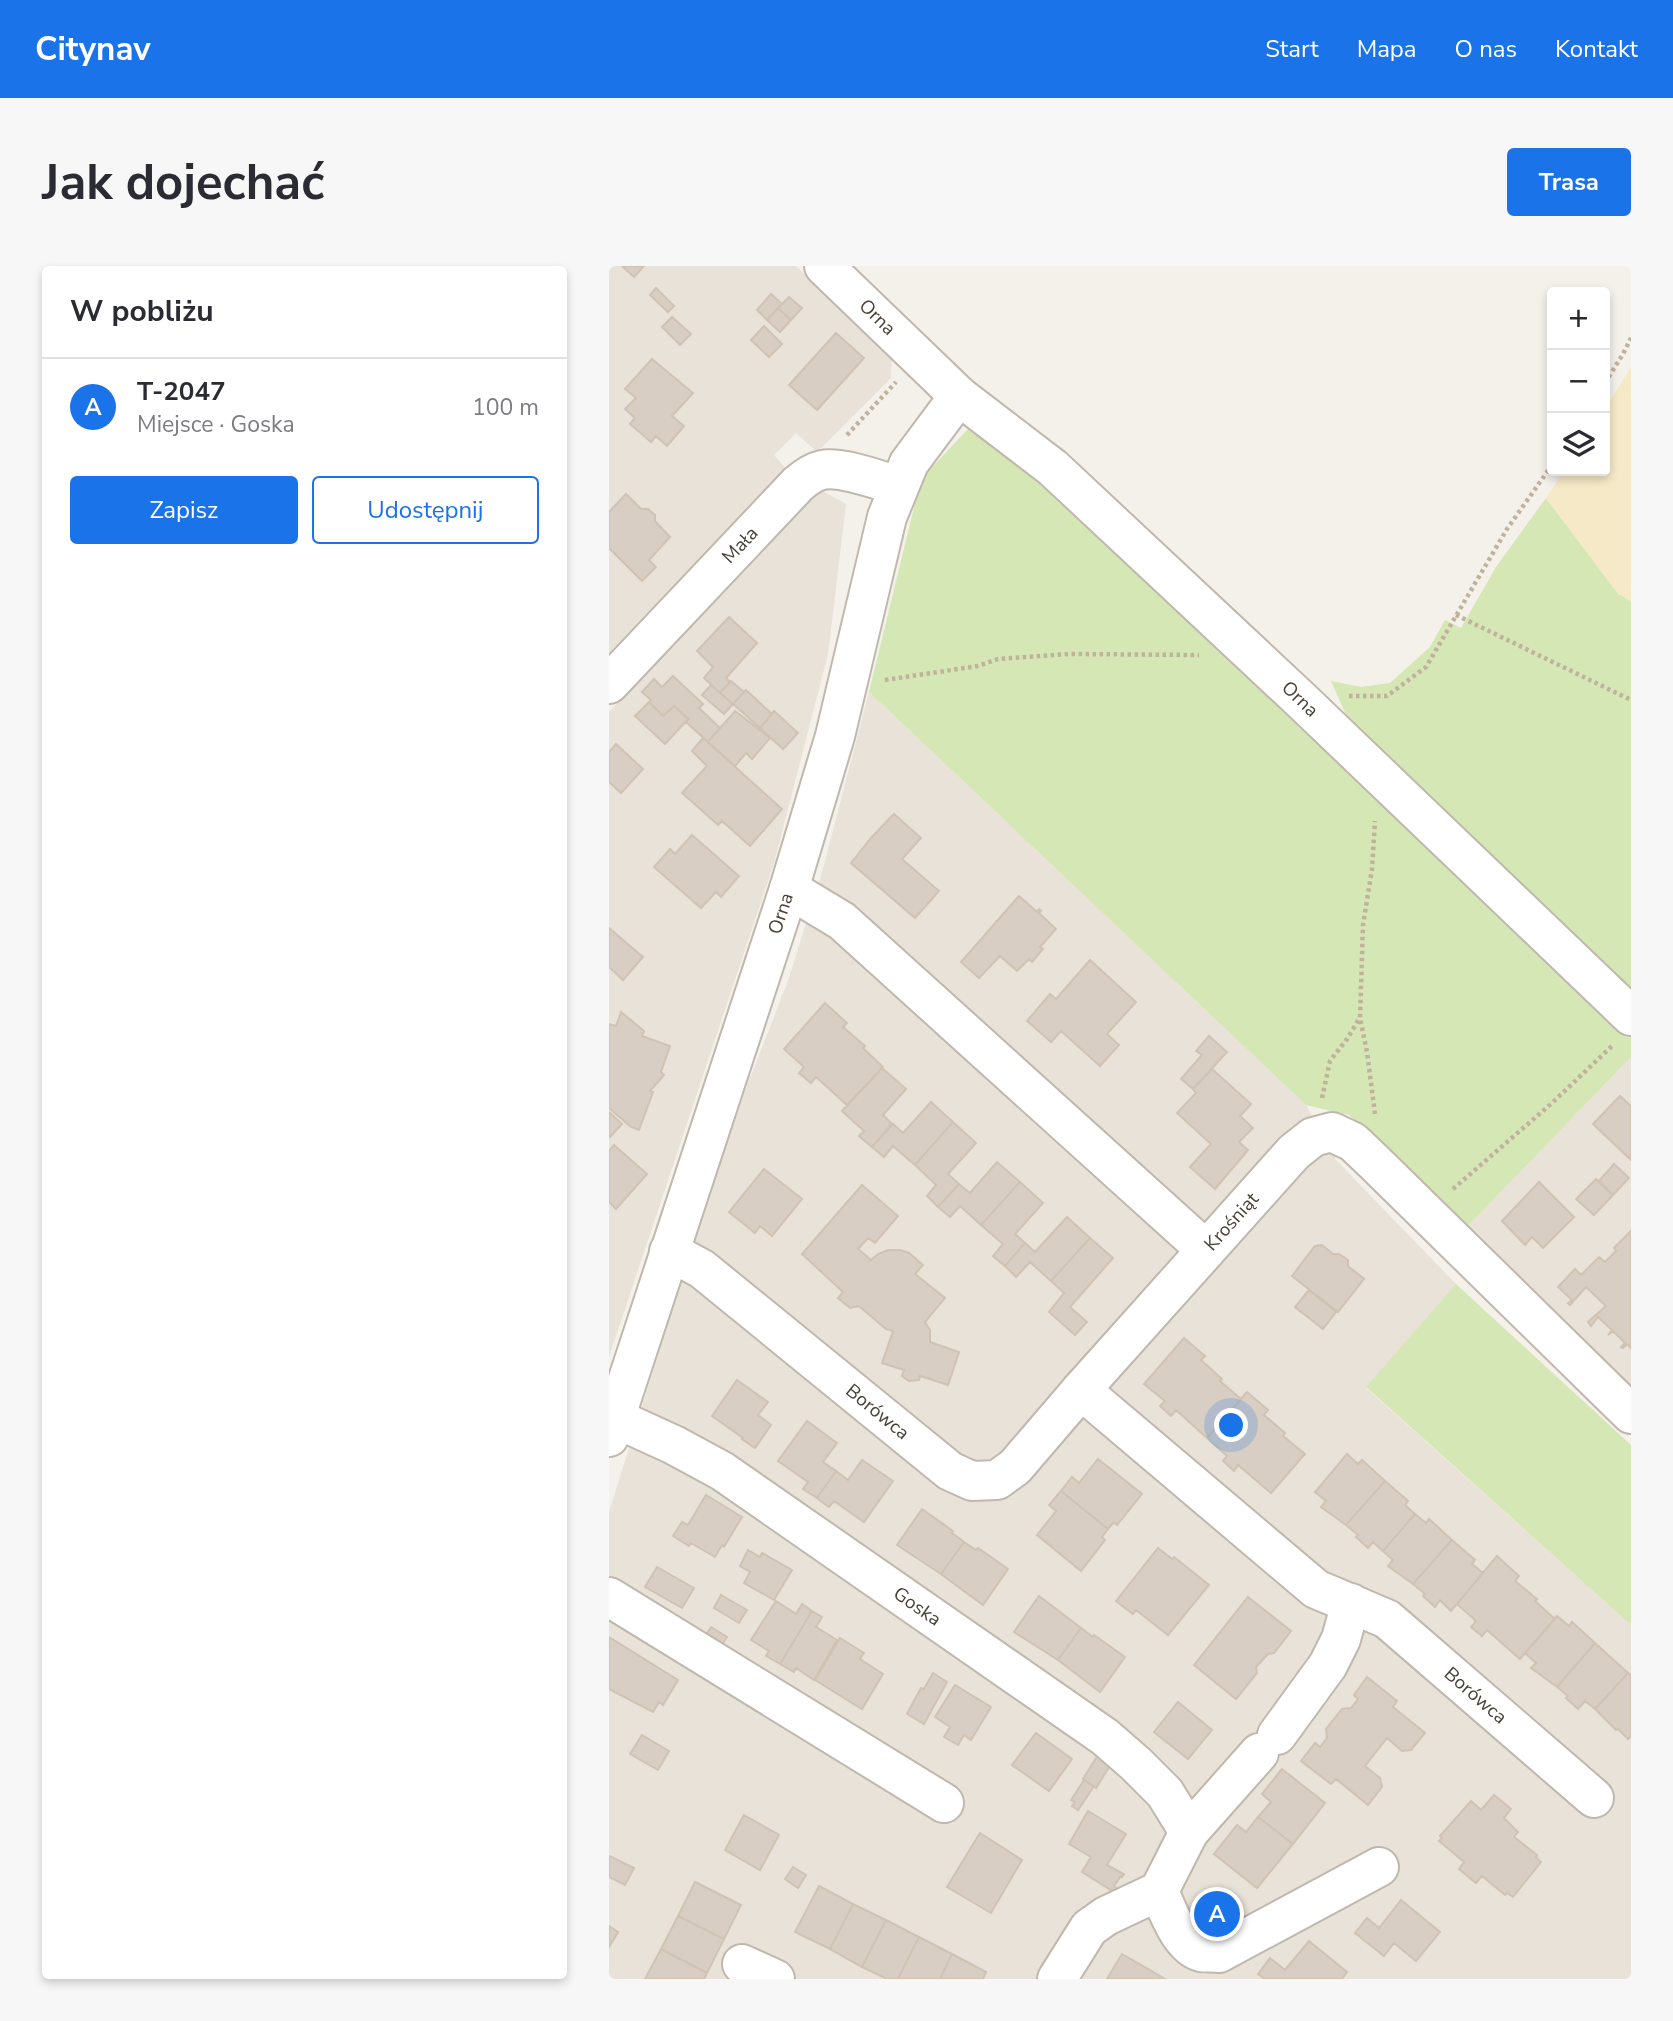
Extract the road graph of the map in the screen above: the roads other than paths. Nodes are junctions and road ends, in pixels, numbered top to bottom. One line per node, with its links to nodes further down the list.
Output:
1 (824, 266): 2 (street, Orna)
2 (959, 396): 3 (street, Orna); 6 (street, Orna)
3 (898, 486): 4 (street, Mała); 5 (street, Orna)
4 (609, 684)
5 (789, 888): 7 (street, Krośniąt); 8 (street, Orna)
6 (1626, 1026)
7 (1206, 1250): 9 (street, Borówca); 10 (street, Krośniąt)
8 (669, 1251): 9 (street, Borówca); 11 (street, Orna)
9 (1081, 1390): 13 (street, Borówca)
10 (1631, 1414)
11 (612, 1427): 16 (street, Goska)
12 (609, 1597): 15 (street)
13 (1351, 1603): 14 (street, Borówca); 16 (street)
14 (1594, 1798)
15 (944, 1803)
16 (1189, 1832): 18 (street)
17 (1379, 1867): 18 (street)
18 (1159, 1891): 19 (street)
19 (1058, 1979)

